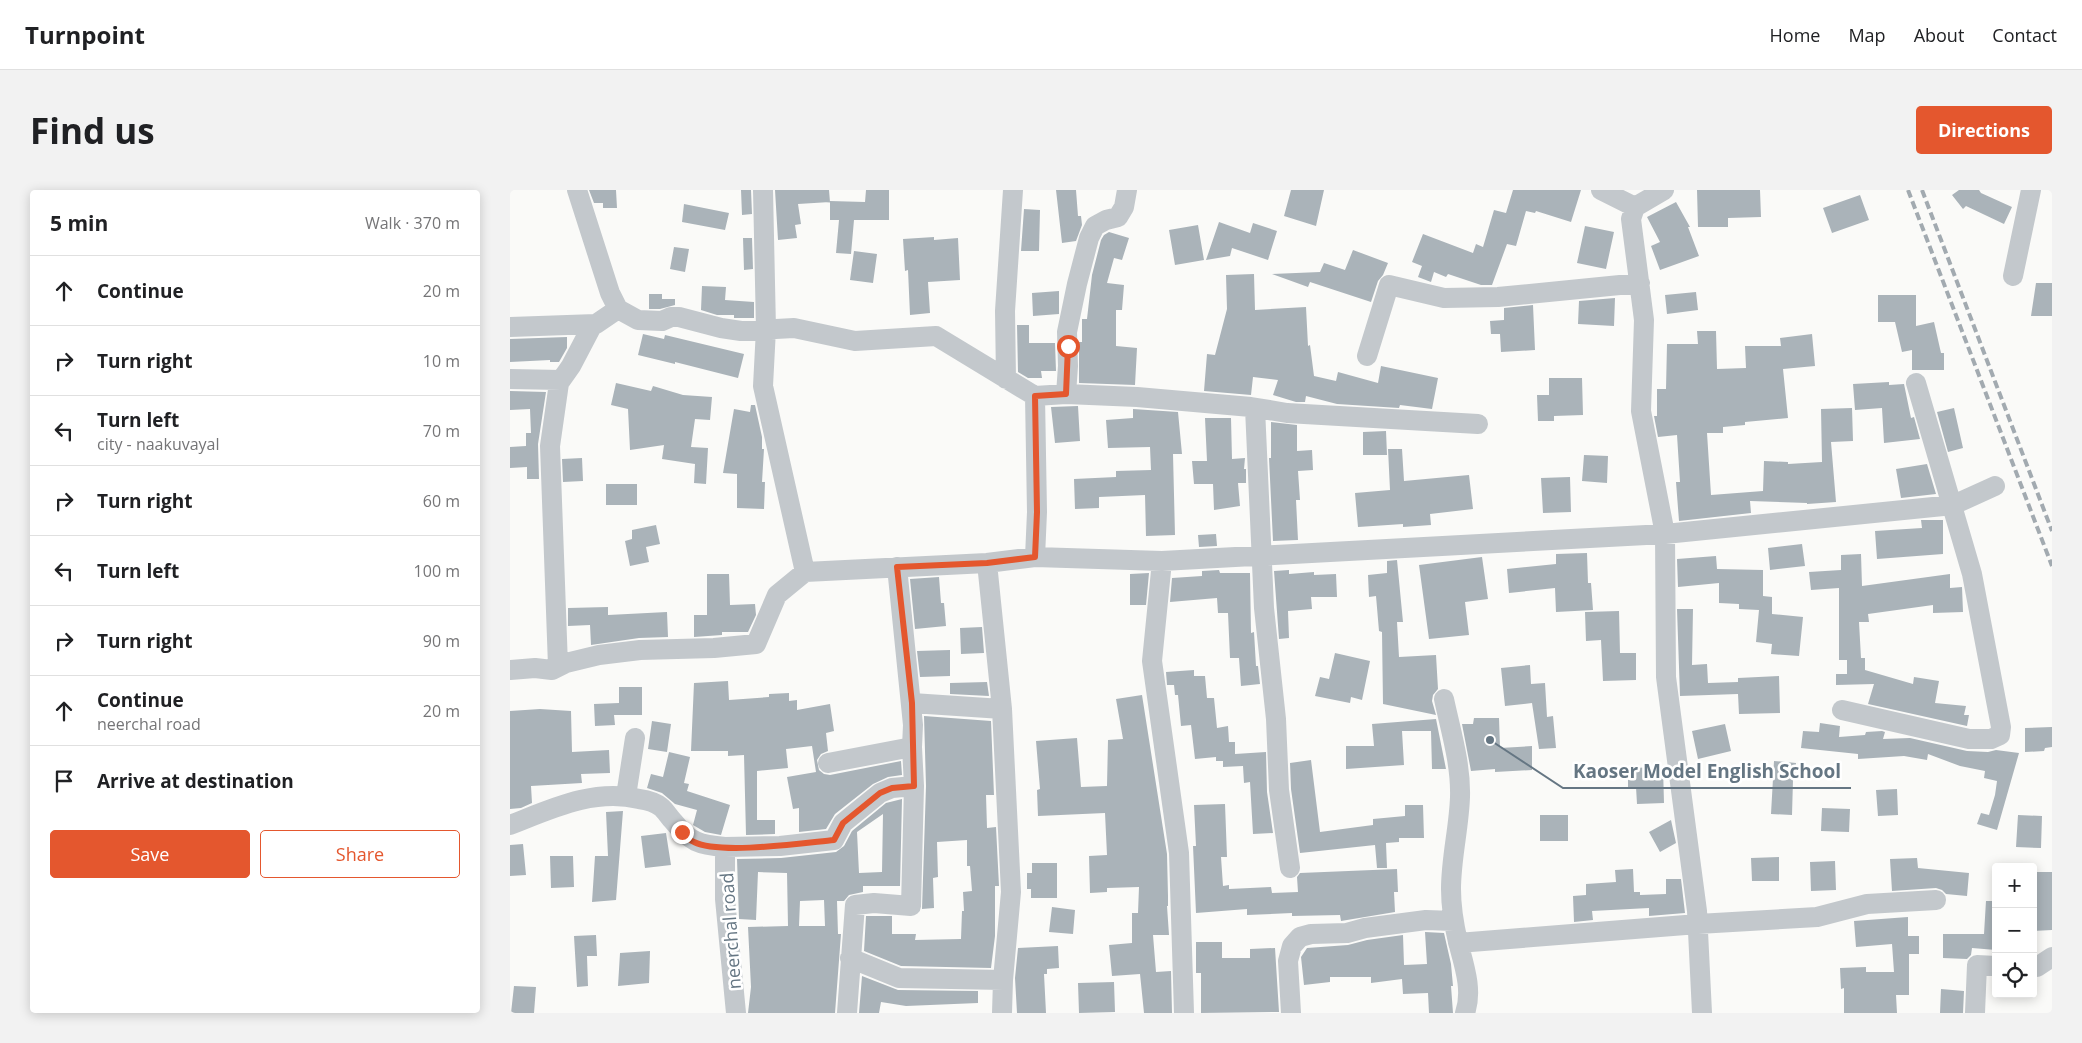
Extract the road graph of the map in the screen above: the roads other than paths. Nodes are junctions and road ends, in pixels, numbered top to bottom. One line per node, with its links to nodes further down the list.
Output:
1 (578, 190): 11 (street)
2 (763, 190): 14 (street)
3 (1013, 190): 17 (street)
4 (1127, 190): 20 (street)
5 (1601, 190): 8 (street)
6 (1664, 190): 8 (street)
7 (2031, 190): 9 (street)
8 (1635, 207): 10 (street)
9 (2013, 276)
10 (1640, 283): 15 (street); 26 (street)
11 (618, 309): 12 (street); 14 (street)
12 (593, 324): 13 (street); 18 (street)
13 (510, 327)
14 (766, 329): 17 (street); 32 (street)
15 (1368, 356)
16 (510, 379): 18 (street)
17 (1006, 379): 21 (street)
18 (561, 380): 33 (street)
19 (1916, 383): 25 (street)
20 (1066, 394): 21 (street); 22 (street)
21 (1035, 396): 28 (street)
22 (1255, 408): 23 (street); 27 (street)
23 (1478, 424)
24 (1995, 486): 25 (street)
25 (1953, 505): 26 (street); 38 (street)
26 (1665, 534): 27 (street); 49 (street)
27 (1261, 556): 29 (street); 46 (street)
28 (1035, 557): 29 (street); 30 (street)
29 (1162, 561): 59 (street)
30 (987, 563): 31 (street); 37 (street)
31 (897, 567): 32 (street); 36 (street)
32 (805, 572): 33 (street)
33 (558, 666): 34 (street)
34 (510, 670)
35 (1444, 699): 48 (street)
36 (912, 703): 37 (street); 40 (street)
37 (1002, 709): 55 (street)
38 (1842, 710)
39 (635, 738): 43 (street)
40 (912, 747): 41 (street); 42 (street)
41 (828, 763)
42 (914, 786): 45 (street); 52 (street)
43 (626, 796): 44 (street, neerchal road); 45 (street, neerchal road)
44 (510, 825)
45 (725, 847): 56 (street, neerchal road)
46 (1290, 868)
47 (1936, 900): 49 (street)
48 (1454, 921): 50 (street); 60 (street)
49 (1698, 924): 50 (street); 62 (street)
50 (1458, 943): 61 (street)
51 (2052, 957): 54 (street)
52 (850, 958): 55 (street); 57 (street)
53 (1992, 966): 63 (street)
54 (2037, 967)
55 (1003, 980): 58 (street)
56 (736, 1013)
57 (847, 1013)
58 (1002, 1013)
59 (1184, 1013)
60 (1291, 1013)
61 (1465, 1013)
62 (1702, 1013)
63 (1975, 1013)

